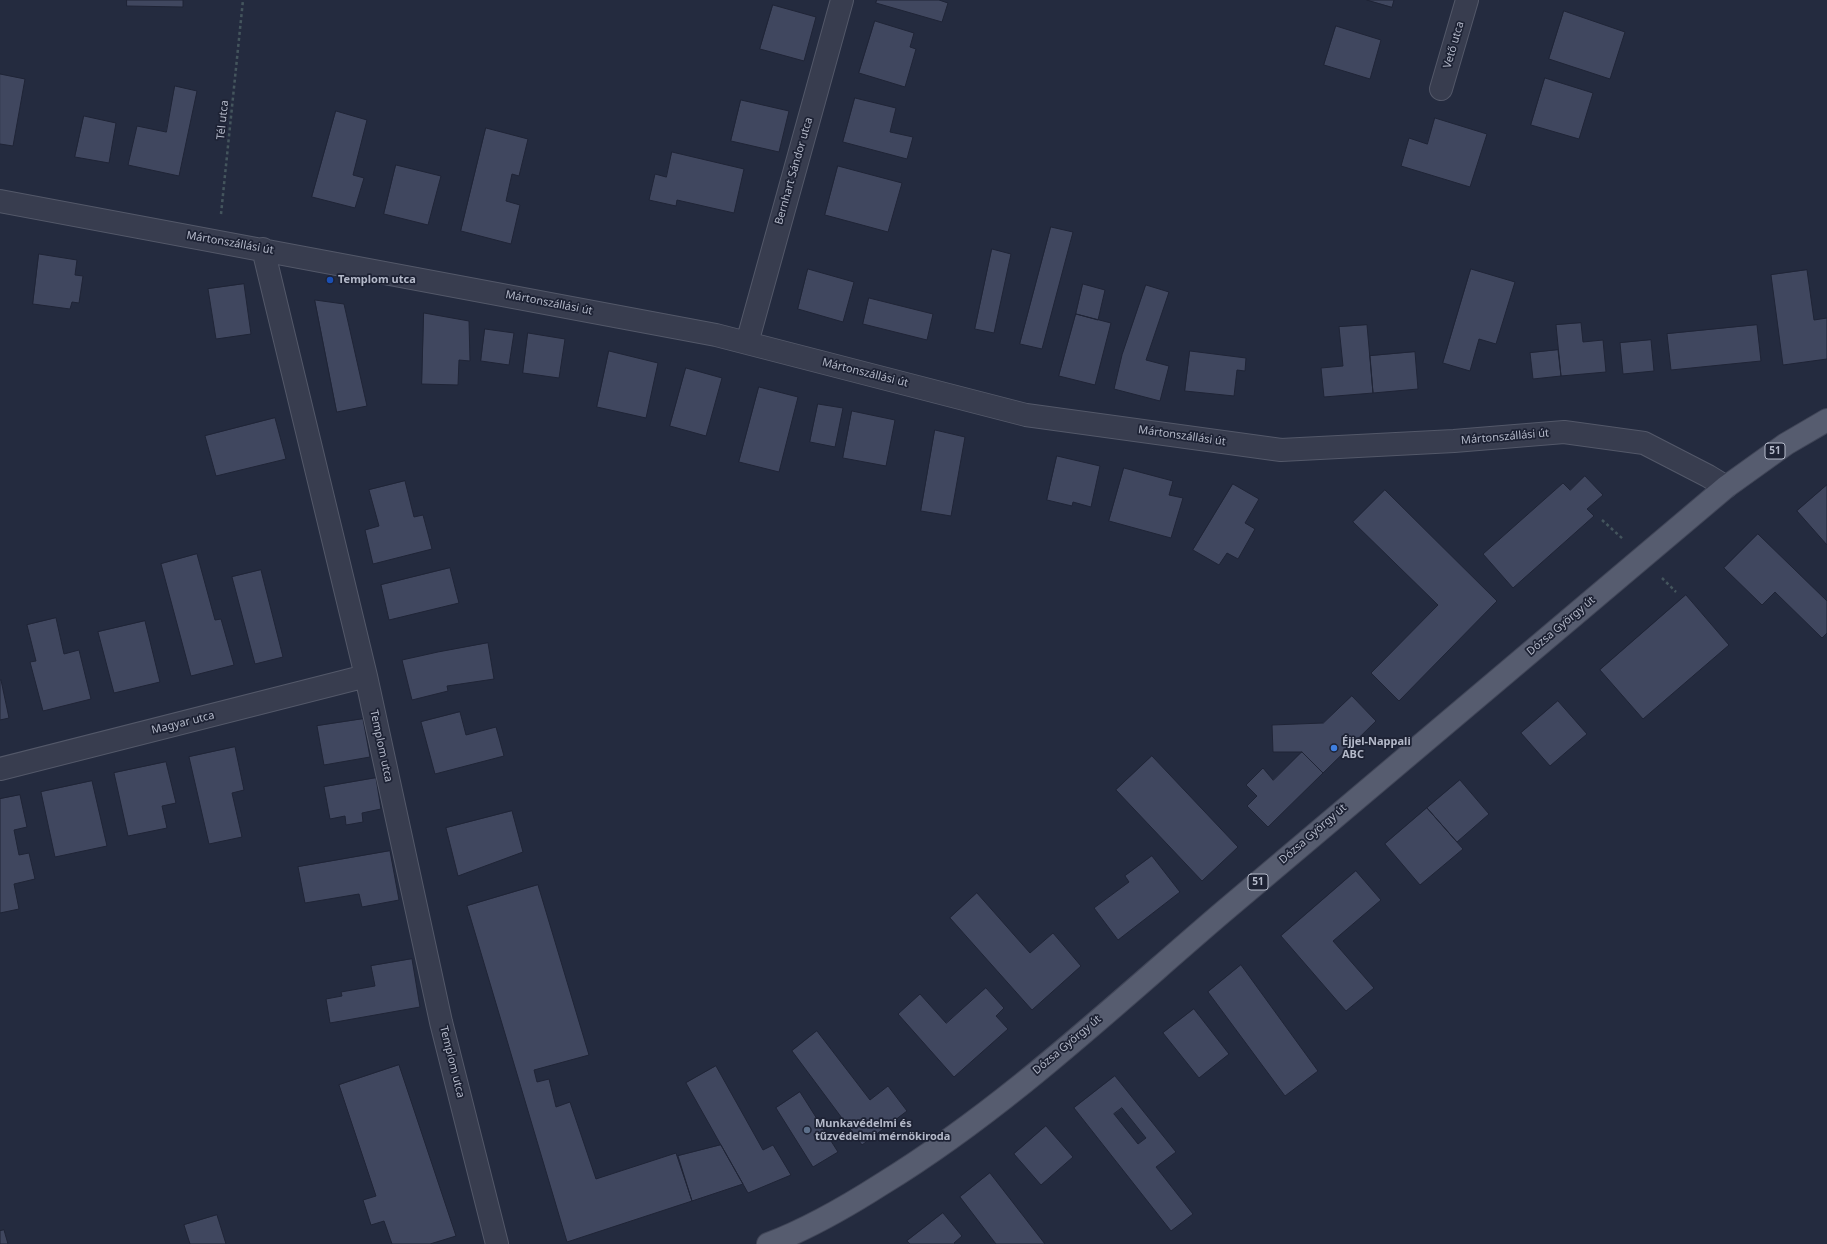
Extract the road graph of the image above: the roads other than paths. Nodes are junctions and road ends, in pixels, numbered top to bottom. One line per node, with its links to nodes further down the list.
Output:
1 (842, 0): 6 (street, Bernhart Sándor utca)
2 (1467, 0): 3 (street, Vető utca)
3 (1441, 89)
4 (0, 201): 5 (street, Mártonszállási út)
5 (262, 249): 6 (street, Mártonszállási út); 9 (street, Templom utca)
6 (747, 343): 8 (street, Mártonszállási út)
7 (1827, 420): 8 (main road, Dózsa György út / 51)
8 (1726, 487): 12 (main road, Dózsa György út / 51)
9 (366, 676): 10 (street, Magyar utca); 11 (street, Templom utca)
10 (0, 769)
11 (497, 1244)
12 (768, 1244)

